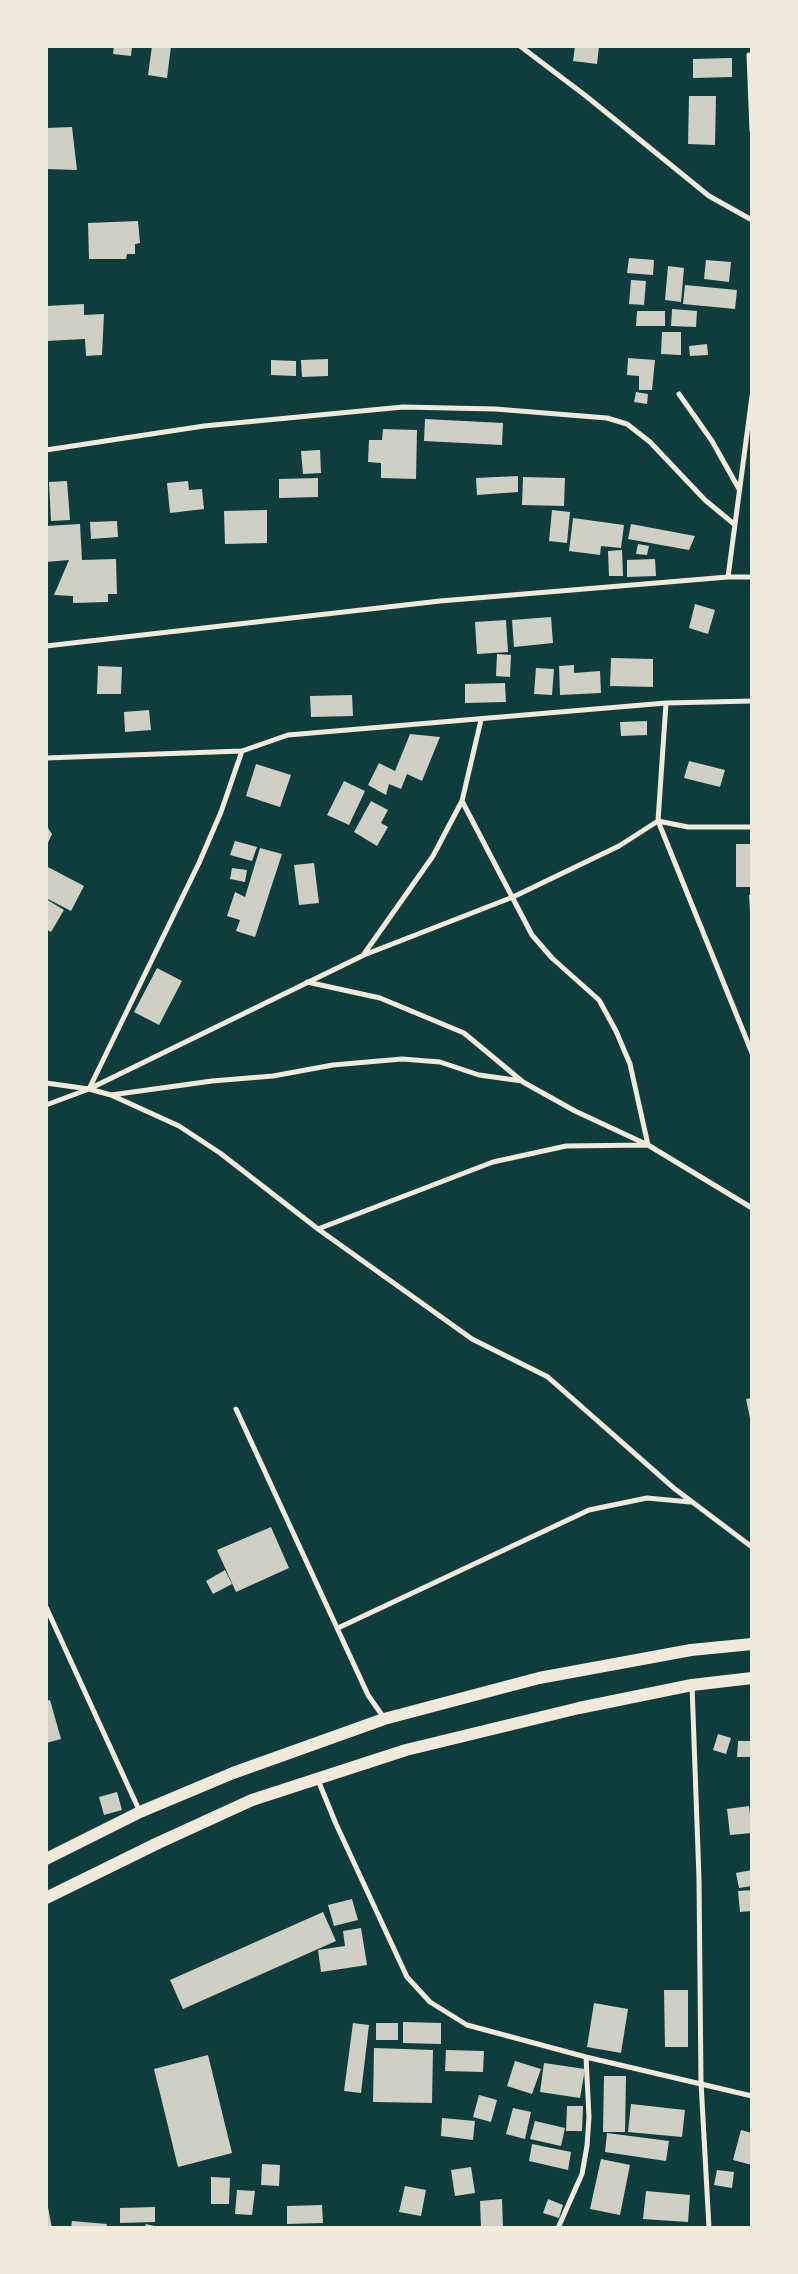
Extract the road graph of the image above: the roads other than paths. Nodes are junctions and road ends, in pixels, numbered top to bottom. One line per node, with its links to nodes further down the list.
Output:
1 (520, 46): 4 (street)
2 (749, 56): 3 (street)
3 (752, 131)
4 (752, 220)
5 (679, 394): 8 (street)
6 (752, 396): 8 (street)
7 (46, 450): 9 (street)
8 (739, 489): 9 (street)
9 (734, 524): 10 (street)
10 (728, 577): 11 (street); 12 (street)
11 (752, 577)
12 (46, 646)
13 (752, 701): 14 (street)
14 (666, 703): 15 (street); 19 (street)
15 (480, 720): 16 (street); 18 (street)
16 (242, 752): 17 (street); 27 (street)
17 (46, 758)
18 (462, 801): 21 (street); 22 (street)
19 (658, 821): 20 (street); 21 (street); 24 (street)
20 (752, 828)
21 (513, 897): 22 (street); 30 (street)
22 (364, 955): 23 (street)
23 (307, 982): 25 (street); 27 (street)
24 (752, 1053)
25 (523, 1082): 28 (street); 30 (street)
26 (46, 1083): 27 (street)
27 (89, 1089): 28 (street); 29 (street)
28 (111, 1095): 32 (street)
29 (46, 1104)
30 (648, 1145): 31 (street); 32 (street)
31 (752, 1208)
32 (318, 1230): 34 (street)
33 (236, 1409): 37 (street)
34 (691, 1502): 35 (street); 37 (street)
35 (752, 1547)
36 (46, 1607): 43 (street)
37 (338, 1628): 41 (street)
38 (752, 1644): 41 (main road)
39 (752, 1678): 40 (main road)
40 (692, 1685): 42 (main road); 47 (street)
41 (384, 1719): 43 (main road)
42 (318, 1780): 45 (main road); 46 (street)
43 (140, 1812): 44 (main road)
44 (46, 1859)
45 (46, 1898)
46 (586, 2057): 47 (street); 49 (street)
47 (701, 2082): 48 (street); 50 (street)
48 (752, 2096)
49 (558, 2228)
50 (709, 2228)

